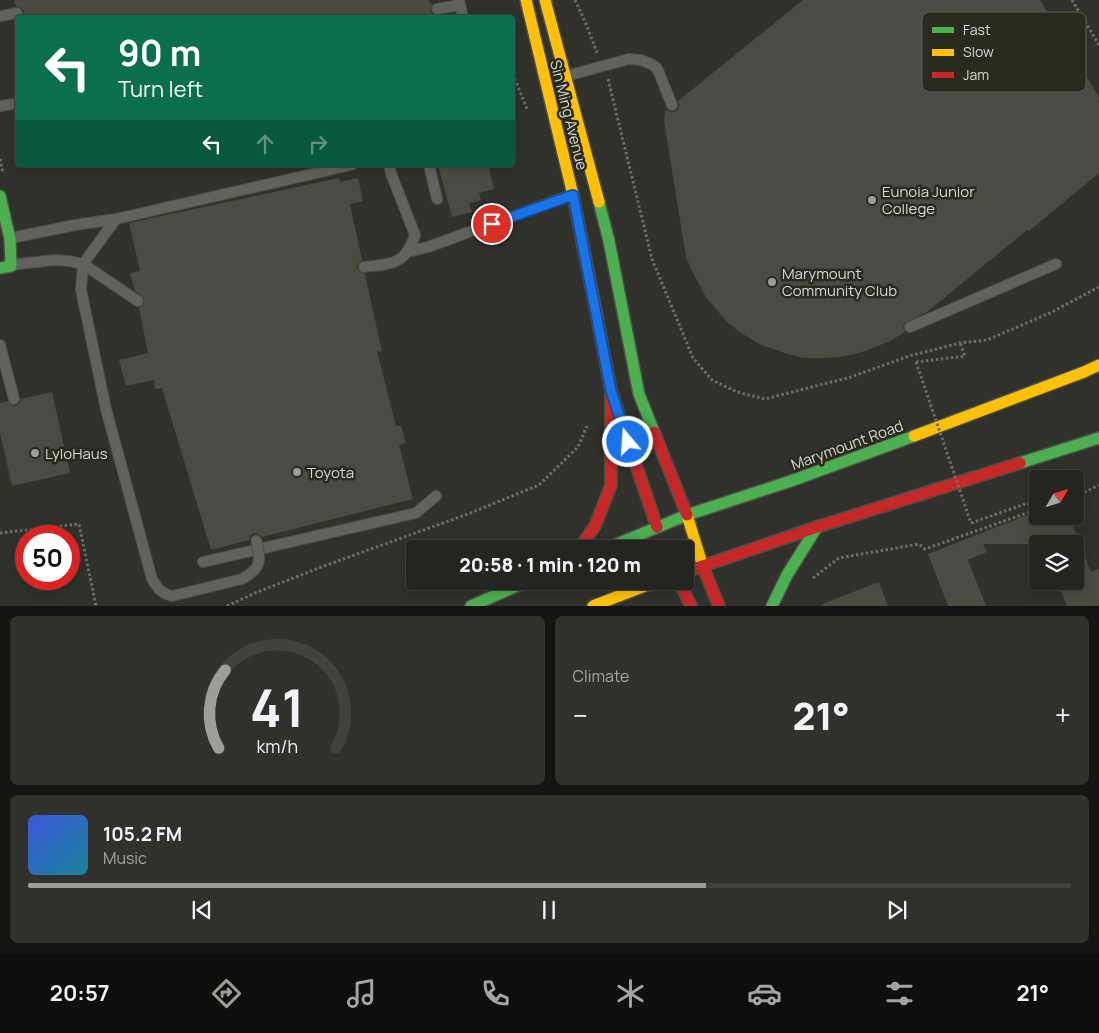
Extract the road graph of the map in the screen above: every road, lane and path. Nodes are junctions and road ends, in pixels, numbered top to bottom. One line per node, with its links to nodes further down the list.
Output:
1 (526, 0): 21 (main road, Sin Ming Avenue)
2 (545, 0): 14 (main road, Sin Ming Avenue)
3 (575, 0): 13 (path)
4 (1072, 0): 7 (path)
5 (459, 2): 6 (lane); 9 (lane)
6 (436, 9)
7 (1079, 12)
8 (17, 13): 10 (lane)
9 (462, 15)
10 (0, 16)
11 (1086, 24): 12 (path)
12 (1099, 46)
13 (602, 66): 14 (lane); 16 (lane); 34 (path)
14 (565, 76): 46 (main road, Sin Ming Avenue)
15 (15, 104): 17 (lane)
16 (672, 105)
17 (0, 106)
18 (342, 167): 24 (lane)
19 (390, 167): 26 (lane)
20 (429, 167): 23 (lane)
21 (573, 195): 26 (lane); 37 (main road, Sin Ming Avenue)
22 (0, 196): 25 (main road)
23 (437, 199)
24 (116, 218): 25 (lane); 27 (lane)
25 (5, 240): 29 (main road)
26 (407, 252): 30 (lane)
27 (83, 264): 29 (lane); 32 (lane); 50 (lane, bridge)
28 (1056, 264): 33 (lane)
29 (6, 267)
30 (364, 267)
31 (1099, 287): 34 (path)
32 (138, 301)
33 (910, 327)
34 (960, 343): 44 (path, bridge)
35 (0, 345): 38 (lane)
36 (1099, 365): 46 (main road, Marymount Road)
37 (611, 391): 48 (main road, Sin Ming Avenue); 51 (main road)
38 (14, 398)
39 (1099, 438): 47 (main road)
40 (578, 447): 61 (path)
41 (1099, 485): 42 (path)
42 (1084, 492)
43 (436, 496): 53 (lane)
44 (1029, 505)
45 (1029, 512): 56 (path)
46 (687, 515): 48 (main road, Marymount Road); 54 (main road, Sin Ming Avenue)
47 (817, 527): 54 (main road); 66 (main road)
48 (658, 531): 52 (main road, Marymount Road)
49 (0, 533): 60 (path)
50 (256, 540)
51 (585, 540)
52 (632, 540)
53 (203, 562)
54 (703, 566): 55 (main road); 65 (main road, Sin Ming Avenue)
55 (694, 569)
56 (807, 582)
57 (507, 590): 62 (main road)
58 (635, 590): 63 (main road)
59 (683, 590): 64 (main road)
60 (96, 606)
61 (227, 606)
62 (471, 606)
63 (594, 606)
64 (691, 606)
65 (719, 606)
66 (772, 606)

